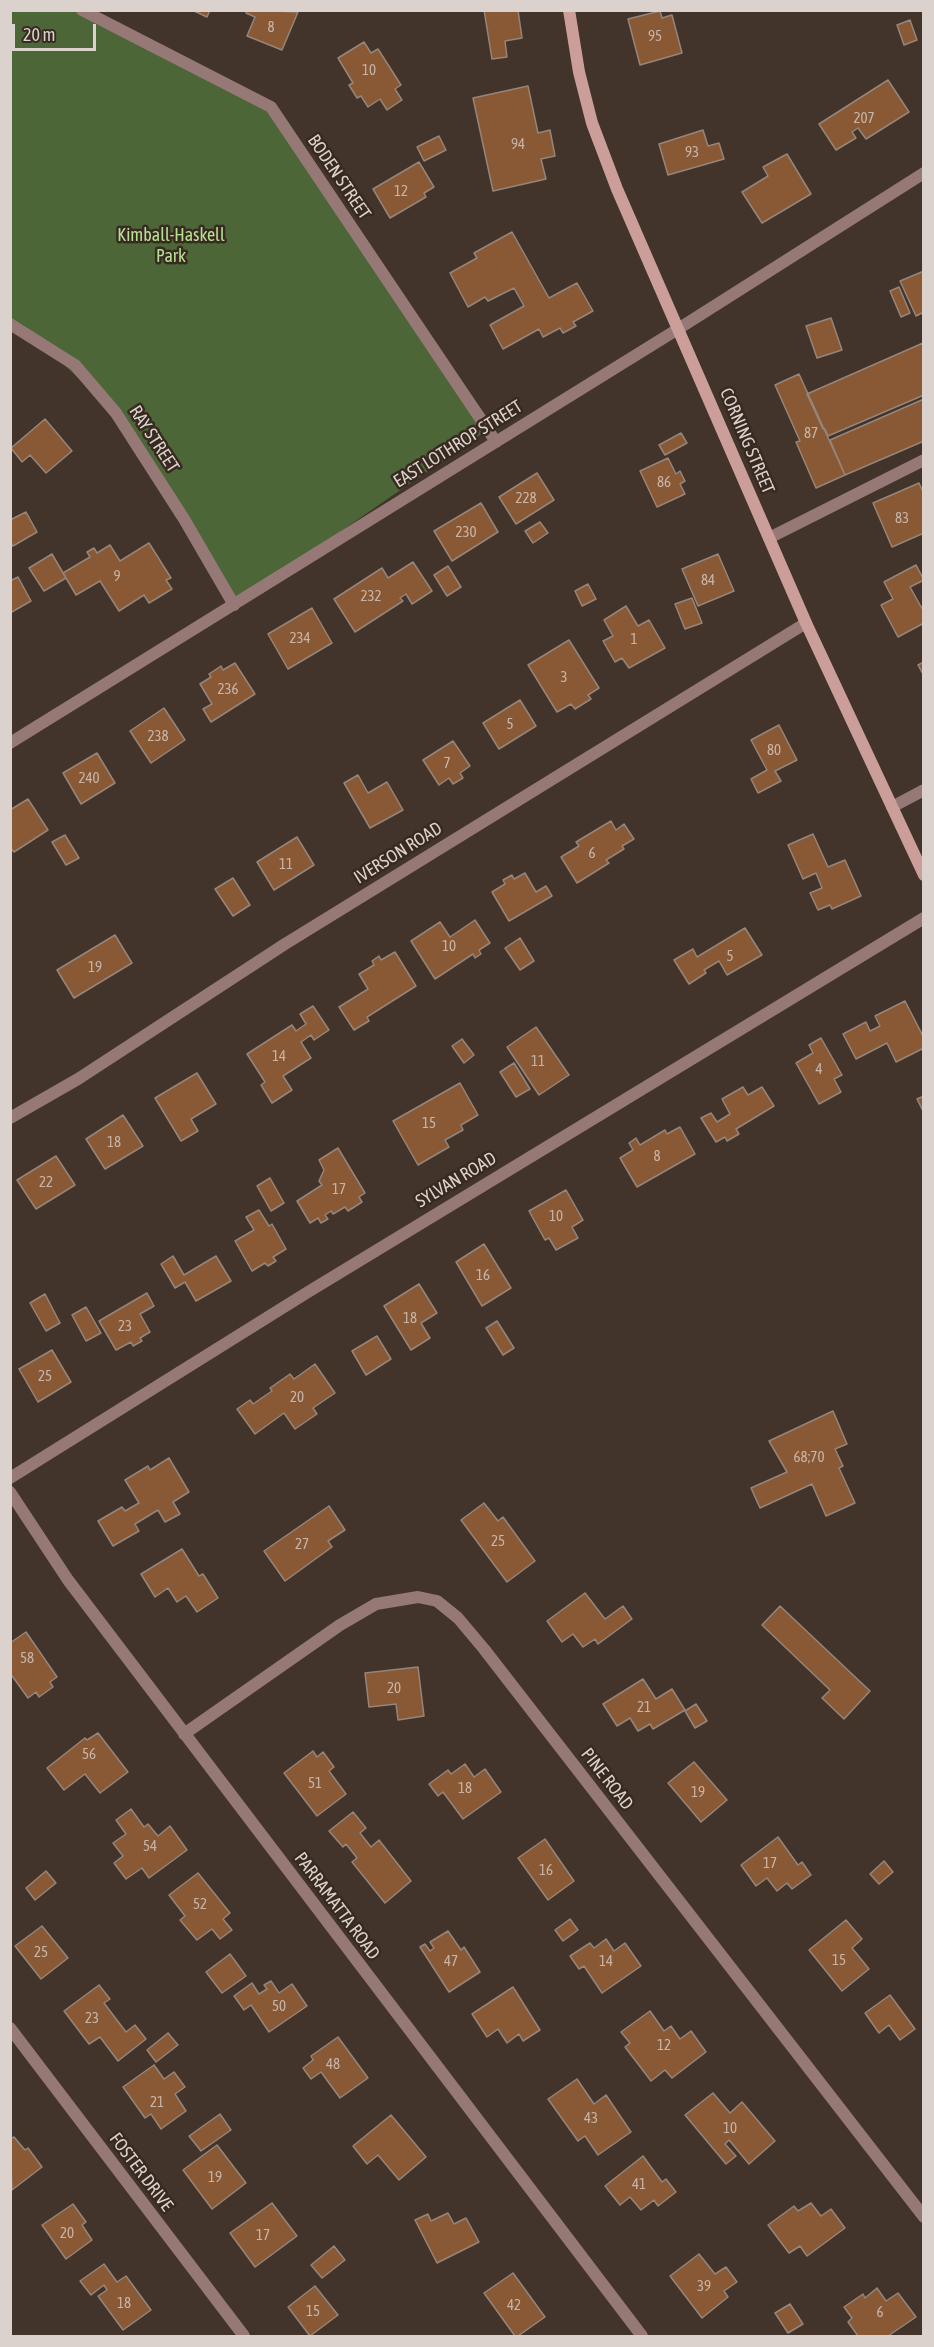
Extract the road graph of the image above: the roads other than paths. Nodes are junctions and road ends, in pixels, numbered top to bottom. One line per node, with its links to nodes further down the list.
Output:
1 (82, 10): 6 (street, BODEN STREET)
2 (569, 10): 5 (street, CORNING STREET)
3 (924, 173): 5 (street, EAST LOTHROP STREET)
4 (10, 324): 9 (street, RAY STREET)
5 (678, 329): 6 (street, EAST LOTHROP STREET); 8 (street, CORNING STREET)
6 (496, 442): 9 (street, EAST LOTHROP STREET)
7 (924, 460): 8 (street)
8 (769, 538): 10 (street, CORNING STREET)
9 (234, 605): 11 (street, EAST LOTHROP STREET)
10 (806, 623): 13 (street, CORNING STREET); 16 (street, IVERSON ROAD)
11 (10, 743)
12 (924, 790): 13 (street)
13 (892, 807): 14 (street, CORNING STREET)
14 (924, 875)
15 (924, 918): 17 (street, SYLVAN ROAD)
16 (10, 1118)
17 (10, 1478)
18 (10, 1492): 19 (street, PARRAMATTA ROAD)
19 (184, 1734): 21 (street, PINE ROAD); 23 (street, PARRAMATTA ROAD)
20 (10, 2028): 22 (street, FOSTER DRIVE)
21 (924, 2217)
22 (244, 2337)
23 (642, 2337)

